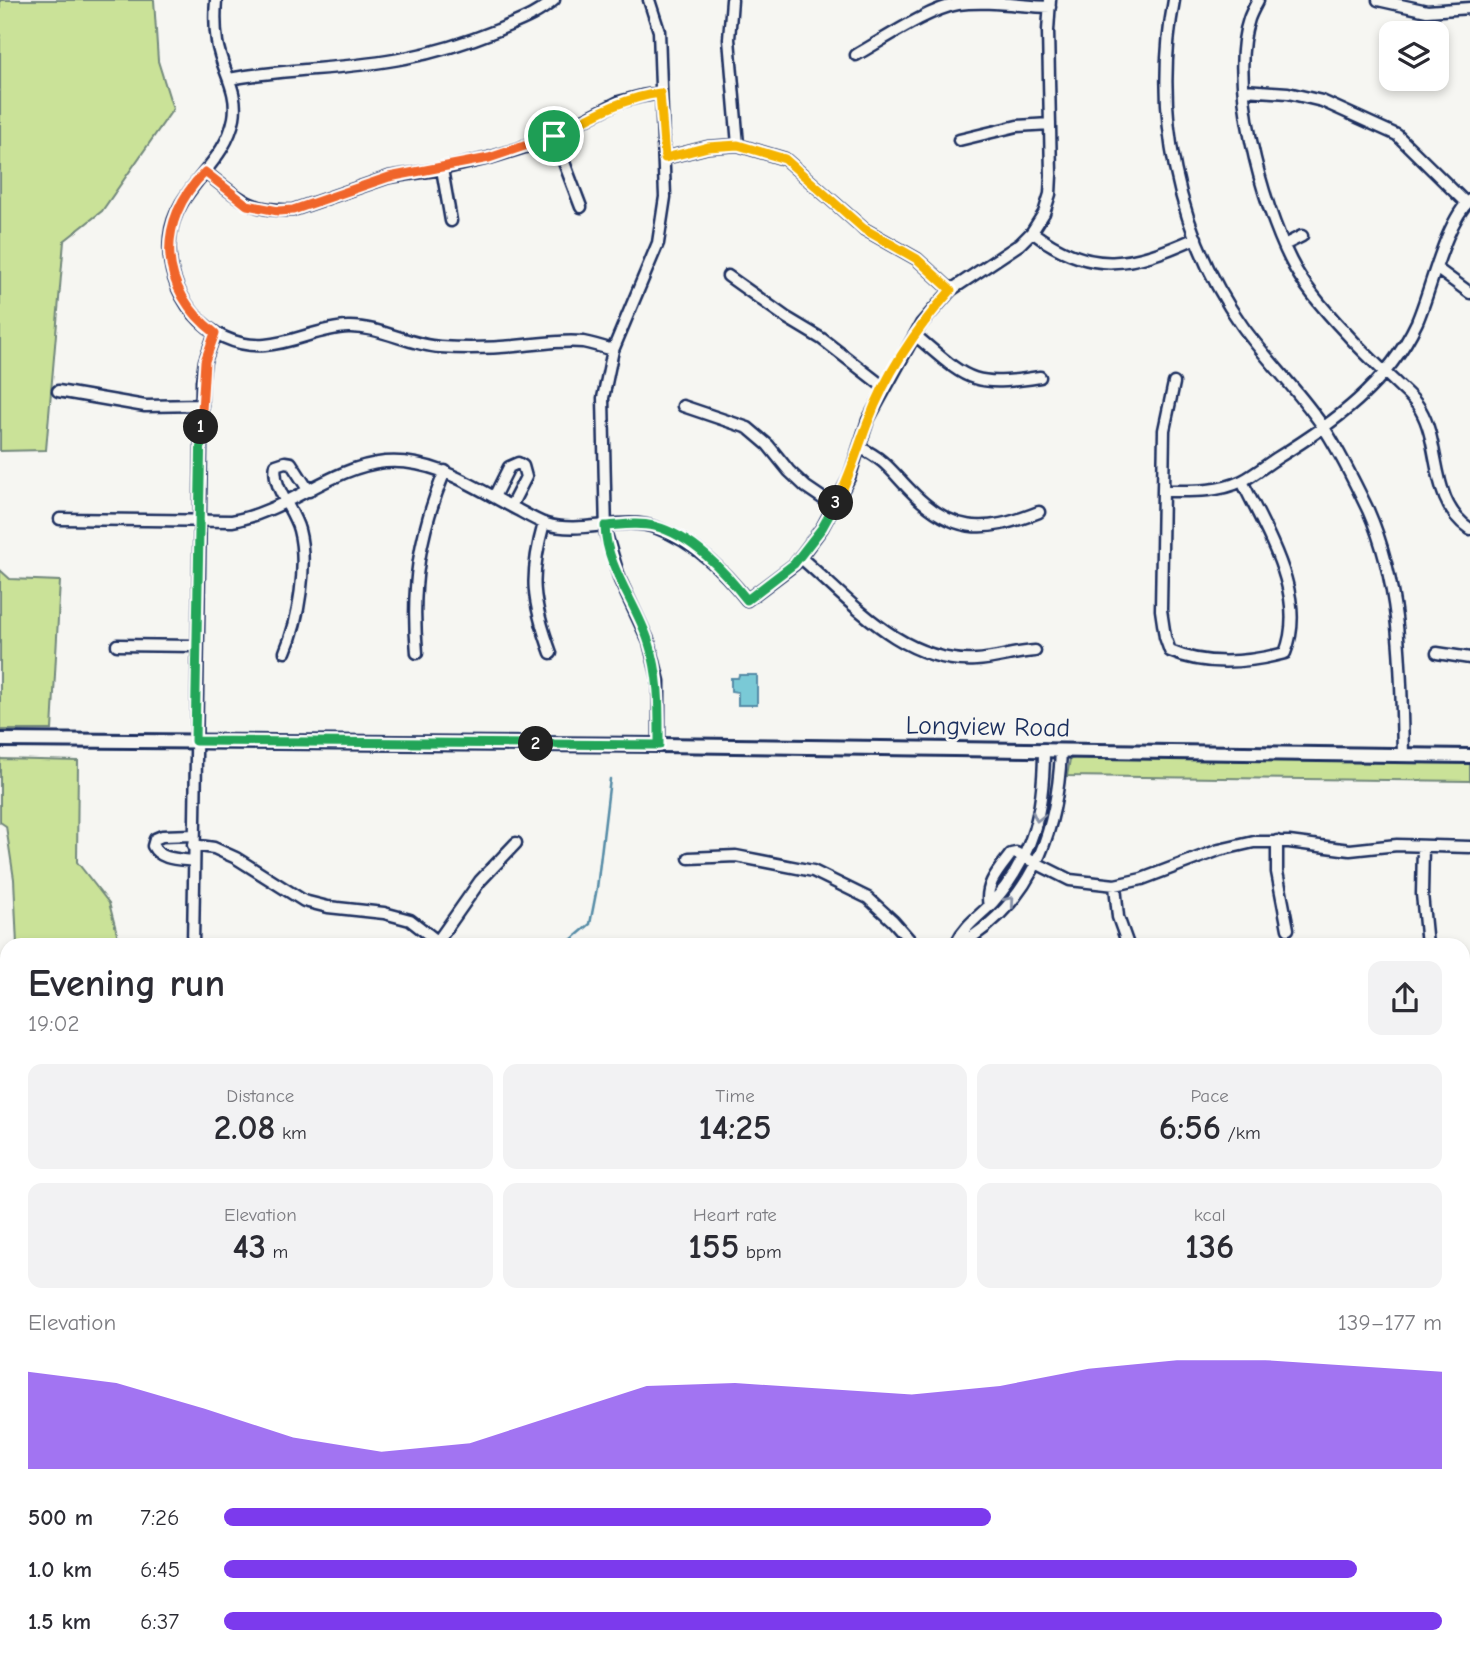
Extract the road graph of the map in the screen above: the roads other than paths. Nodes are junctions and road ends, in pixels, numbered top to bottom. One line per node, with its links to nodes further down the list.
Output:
1 (216, 0): 11 (street)
2 (554, 0): 11 (street)
3 (649, 0): 13 (street)
4 (732, 0): 17 (street)
5 (1174, 0): 26 (street)
6 (1258, 0): 12 (street)
7 (1378, 0): 9 (street)
8 (1050, 4): 10 (street); 14 (street)
9 (1470, 8)
10 (856, 55)
11 (229, 79): 20 (street)
12 (1244, 90): 21 (street); 27 (street)
13 (660, 93): 15 (street); 18 (street)
14 (1050, 124): 16 (street); 24 (street)
15 (554, 136): 19 (street); 22 (street)
16 (959, 140)
17 (738, 145): 18 (street); 30 (street)
18 (665, 158): 34 (street)
19 (442, 169): 20 (street); 23 (street)
20 (205, 172): 32 (street)
21 (1468, 201): 28 (street)
22 (581, 207)
23 (451, 221)
24 (1032, 232): 26 (street); 30 (street)
25 (1301, 236): 27 (street)
26 (1196, 238): 42 (street)
27 (1284, 245): 35 (street)
28 (1436, 268): 31 (street); 35 (street)
29 (728, 276): 38 (street)
30 (951, 290): 33 (street)
31 (1470, 293)
32 (215, 333): 34 (street); 40 (street)
33 (915, 335): 36 (street); 38 (street)
34 (613, 350): 56 (street)
35 (1385, 373): 42 (street); 57 (street)
36 (1040, 377)
37 (1174, 383): 47 (street)
38 (885, 388): 43 (street)
39 (58, 391): 40 (street)
40 (202, 405): 54 (street)
41 (683, 406): 51 (street)
42 (1325, 429): 45 (street); 72 (street)
43 (859, 447): 51 (street); 52 (street)
44 (445, 471): 46 (street); 48 (street); 63 (street)
45 (1242, 481): 47 (street); 47 (street)
46 (309, 491): 49 (street); 49 (street)
47 (1163, 491)
48 (494, 497): 50 (street); 50 (street)
49 (287, 502): 54 (street); 62 (street)
50 (511, 506): 55 (street)
51 (834, 506): 58 (street)
52 (1039, 512)
53 (60, 519): 54 (street)
54 (199, 521): 60 (street)
55 (544, 523): 56 (street); 64 (street)
56 (605, 526): 58 (street); 69 (street)
57 (1470, 529)
58 (800, 556): 61 (street)
59 (117, 645): 60 (street)
60 (196, 646): 68 (street)
61 (1035, 651)
62 (285, 652)
63 (417, 653)
64 (551, 653)
65 (1437, 653): 66 (street)
66 (1470, 658)
67 (0, 740): 68 (street, Longview Road)
68 (195, 741): 69 (street, Longview Road); 74 (street)
69 (659, 745): 70 (street, Longview Road)
70 (1044, 749): 71 (street, Longview Road); 79 (street, one-way to 79)
71 (1061, 750): 72 (street, Longview Road); 82 (street)
72 (1403, 755): 73 (street, Longview Road)
73 (1470, 756)
74 (193, 840): 81 (street); 81 (street); 86 (street)
75 (1277, 841): 77 (street); 83 (street); 84 (street)
76 (516, 843): 87 (street)
77 (1423, 846): 78 (street); 92 (street)
78 (1470, 847)
79 (1024, 857): 82 (street); 89 (street)
80 (688, 858): 88 (street)
81 (194, 861): 85 (street)
82 (1036, 864): 83 (street); 90 (street, one-way to 82)
83 (1115, 885): 91 (street)
84 (1288, 929)
85 (193, 938)
86 (430, 938)
87 (440, 938)
88 (908, 938)
89 (958, 938)
90 (971, 938)
91 (1126, 938)
92 (1426, 938)

